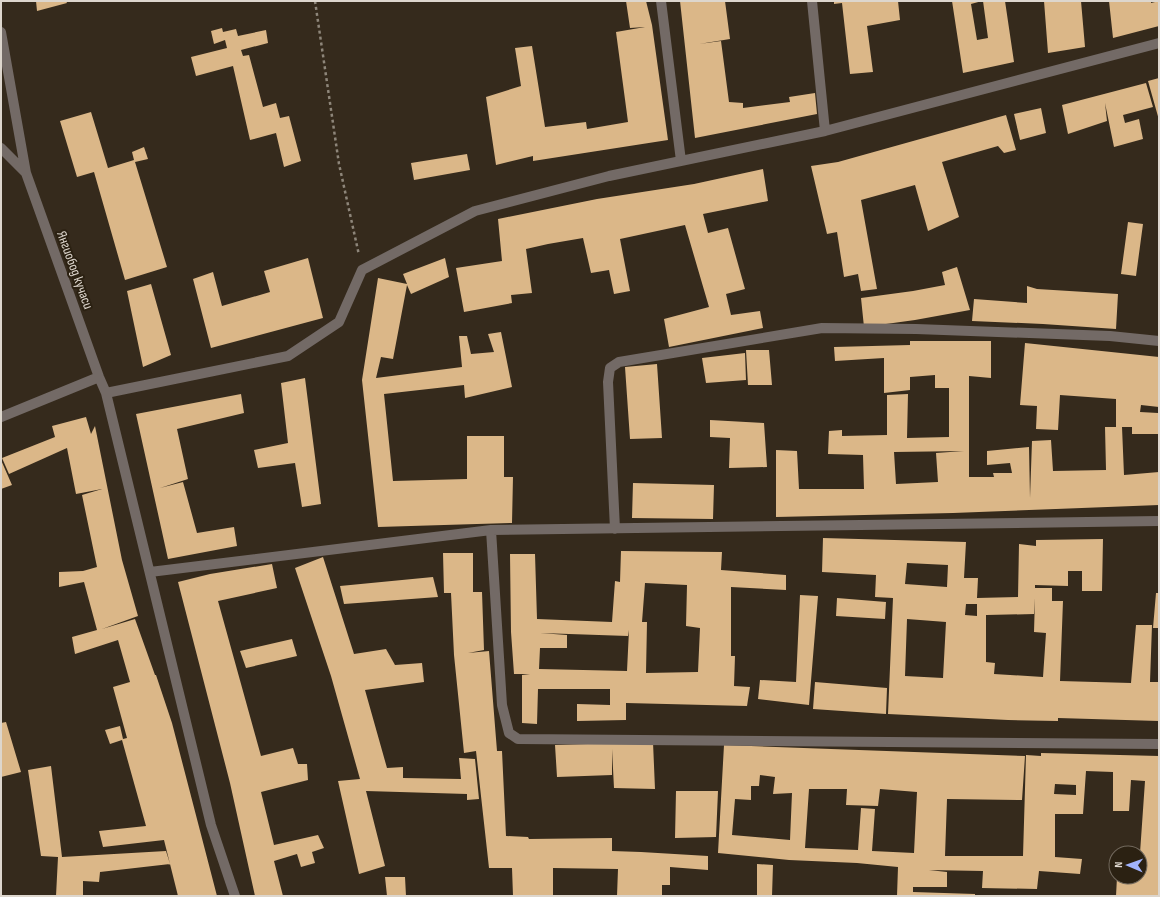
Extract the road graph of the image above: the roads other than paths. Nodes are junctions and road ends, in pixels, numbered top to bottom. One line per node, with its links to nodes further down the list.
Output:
1 (661, 1): 7 (street)
2 (812, 1): 5 (street)
3 (1, 32): 8 (street, Янгиобод кучаси)
4 (1159, 43): 5 (street)
5 (825, 131): 7 (street)
6 (1, 148): 8 (street, Янгиобод кучаси)
7 (681, 161): 11 (street)
8 (26, 173): 10 (street, Янгиобод кучаси)
9 (1159, 341): 14 (street)
10 (99, 377): 11 (street, Янгиобод кучаси); 12 (street)
11 (106, 393): 16 (street, Янгиобод кучаси)
12 (1, 417)
13 (1159, 522): 14 (street)
14 (615, 529): 15 (street)
15 (491, 530): 16 (street); 17 (street)
16 (150, 572): 18 (street, Янгиобод кучаси)
17 (1159, 744)
18 (235, 896)

